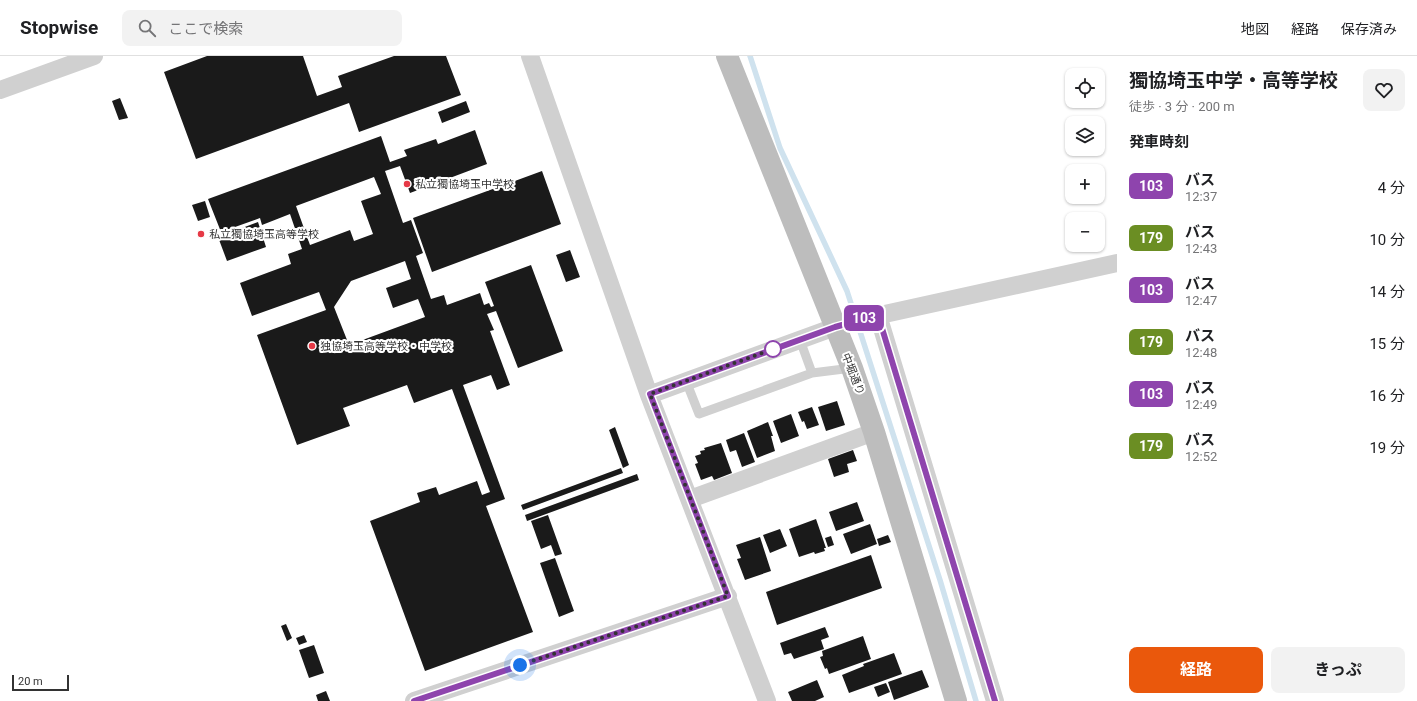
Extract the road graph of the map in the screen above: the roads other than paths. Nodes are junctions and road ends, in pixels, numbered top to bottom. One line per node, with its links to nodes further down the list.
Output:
1 (94, 56): 4 (street)
2 (530, 56): 12 (street)
3 (727, 56): 7 (street, 中堀通り)
4 (0, 90)
5 (1117, 263): 6 (street)
6 (874, 316): 7 (street); 19 (street)
7 (841, 325): 8 (street); 9 (street, 中堀通り)
8 (800, 340): 10 (lane); 11 (street)
9 (852, 368): 10 (lane); 13 (street, 中堀通り)
10 (812, 373): 11 (lane)
11 (686, 381): 12 (street)
12 (650, 394): 14 (street)
13 (874, 432): 14 (street); 18 (street, 中堀通り)
14 (690, 499): 15 (street)
15 (728, 596): 16 (street); 17 (street)
16 (416, 701)
17 (767, 701)
18 (956, 701)
19 (995, 701)

